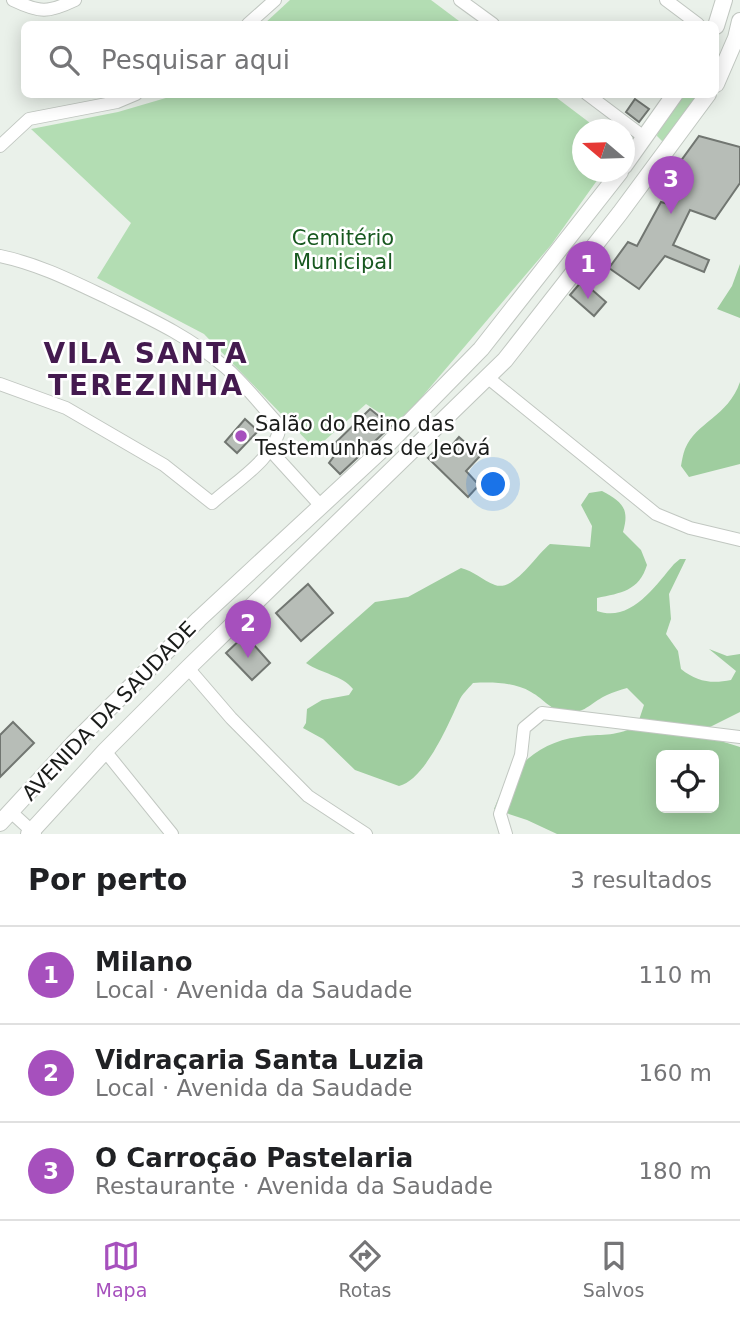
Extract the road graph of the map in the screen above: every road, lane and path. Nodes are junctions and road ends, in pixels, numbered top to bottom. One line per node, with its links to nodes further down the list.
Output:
1 (13, 0): 2 (street)
2 (75, 0)
3 (275, 0): 7 (street)
4 (460, 0): 8 (street)
5 (666, 0): 9 (street)
6 (724, 0): 10 (main road)
7 (251, 21)
8 (489, 21)
9 (694, 21)
10 (718, 21)
11 (740, 21): 12 (main road)
12 (719, 77)
13 (126, 98): 18 (street)
14 (592, 98): 17 (street)
15 (672, 98): 17 (main road)
16 (705, 98): 20 (main road, AVENIDA DA SAUDADE)
17 (644, 137): 19 (main road); 20 (main road)
18 (0, 146)
19 (635, 151)
20 (656, 165): 23 (main road, AVENIDA DA SAUDADE)
21 (612, 182): 22 (main road, AVENIDA DA SAUDADE)
22 (600, 198): 23 (main road); 24 (main road, AVENIDA DA SAUDADE)
23 (620, 213): 25 (main road, AVENIDA DA SAUDADE)
24 (573, 233): 25 (main road); 30 (main road, AVENIDA DA SAUDADE)
25 (591, 250): 27 (main road, AVENIDA DA SAUDADE)
26 (0, 256): 29 (street)
27 (487, 377): 31 (street); 33 (main road, AVENIDA DA SAUDADE)
28 (0, 384): 29 (street)
29 (271, 451): 30 (street)
30 (321, 506): 32 (main road, AVENIDA DA SAUDADE)
31 (740, 540)
32 (217, 603): 33 (main road); 37 (main road, AVENIDA DA SAUDADE)
33 (235, 623): 34 (main road, AVENIDA DA SAUDADE)
34 (188, 668): 36 (main road, AVENIDA DA SAUDADE); 40 (street)
35 (740, 737): 41 (street)
36 (105, 751): 38 (main road, AVENIDA DA SAUDADE); 39 (street)
37 (6, 818): 38 (street)
38 (32, 833)
39 (172, 834)
40 (366, 834)
41 (506, 834)

